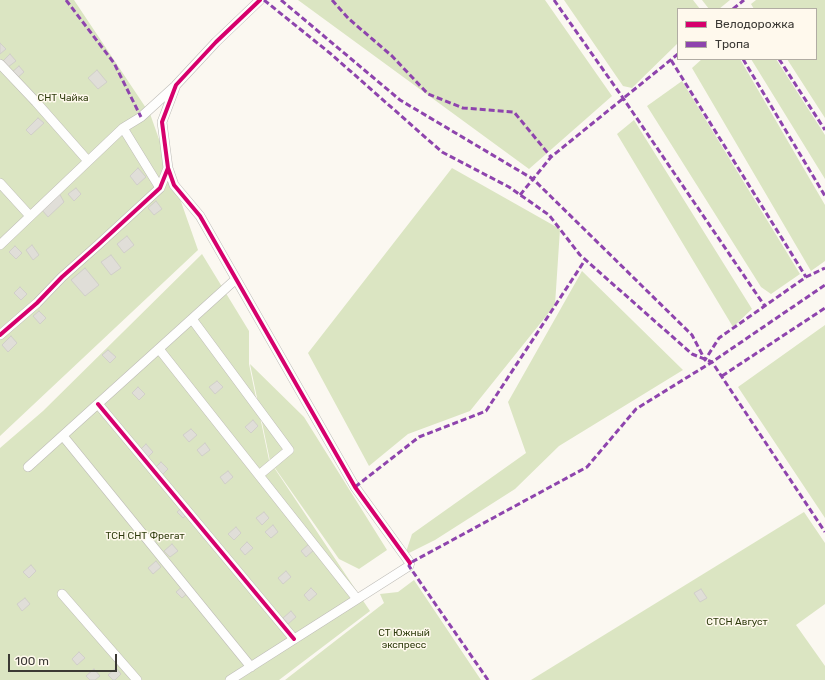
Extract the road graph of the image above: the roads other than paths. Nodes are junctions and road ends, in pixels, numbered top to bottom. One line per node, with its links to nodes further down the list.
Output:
1 (260, 0): 3 (street)
2 (0, 64): 5 (street)
3 (176, 85): 4 (street); 6 (street)
4 (123, 128): 5 (street); 8 (street)
5 (88, 161): 9 (street)
6 (168, 168): 8 (street); 11 (street)
7 (0, 183): 9 (street)
8 (160, 188): 13 (street)
9 (30, 216): 10 (street)
10 (0, 245)
11 (236, 279): 12 (street); 20 (street)
12 (192, 318): 14 (street); 18 (street)
13 (0, 335)
14 (159, 349): 15 (street); 18 (street)
15 (98, 404): 16 (street); 21 (street)
16 (63, 436): 17 (street); 22 (street)
17 (28, 467)
18 (258, 475): 20 (street)
19 (62, 594): 23 (street)
20 (357, 599): 21 (street)
21 (294, 639): 22 (street)
22 (251, 667): 24 (street)
23 (138, 680)
24 (230, 680)

